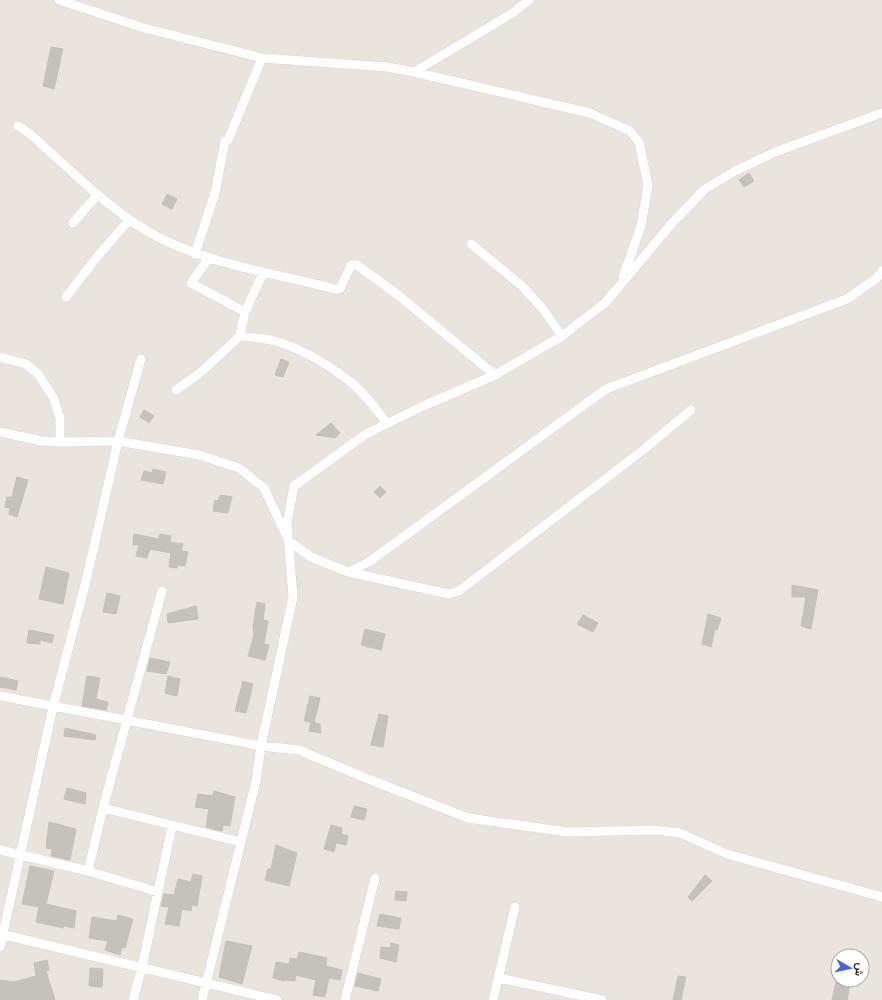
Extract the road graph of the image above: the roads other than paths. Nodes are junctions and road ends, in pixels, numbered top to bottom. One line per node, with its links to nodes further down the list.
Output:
1 (59, 0): 3 (street)
2 (529, 0): 4 (street)
3 (262, 58): 4 (street); 11 (street)
4 (414, 72): 16 (street)
5 (882, 113): 16 (street)
6 (18, 126): 7 (street)
7 (97, 194): 8 (street); 9 (street)
8 (129, 220): 11 (street); 15 (street)
9 (73, 223)
10 (471, 244): 19 (street)
11 (195, 254): 12 (street)
12 (208, 258): 14 (street); 17 (street)
13 (882, 270): 30 (street)
14 (263, 273): 17 (street); 22 (street)
15 (66, 297)
16 (606, 302): 19 (street)
17 (245, 312): 18 (street)
18 (240, 336): 23 (street); 25 (street)
19 (562, 336): 22 (street)
20 (0, 356): 28 (street)
21 (141, 360): 27 (street)
22 (495, 375): 25 (street)
23 (176, 390)
24 (691, 410): 30 (street)
25 (387, 423): 29 (street)
26 (0, 432): 28 (street)
27 (118, 441): 28 (street); 29 (street); 33 (street)
28 (60, 442)
29 (289, 541): 30 (street); 35 (street)
30 (348, 572)
31 (162, 591): 34 (street)
32 (0, 696): 33 (street)
33 (53, 707): 34 (street); 40 (street)
34 (127, 721): 35 (street); 36 (street)
35 (261, 746): 38 (street); 44 (street)
36 (103, 808): 37 (street); 41 (street)
37 (172, 826): 38 (street); 43 (street)
38 (240, 842): 50 (street)
39 (0, 850): 40 (street)
40 (20, 855): 41 (street); 46 (street)
41 (88, 871): 43 (street)
42 (375, 878): 54 (street)
43 (158, 892): 48 (street)
44 (882, 897)
45 (515, 907): 49 (street)
46 (2, 935): 47 (street); 48 (street)
47 (0, 947)
48 (142, 967): 50 (street); 51 (street)
49 (499, 978): 55 (street); 56 (street)
50 (206, 982): 52 (street); 53 (street)
51 (133, 1000)
52 (202, 1000)
53 (276, 1000)
54 (345, 1000)
55 (493, 1000)
56 (602, 1000)

